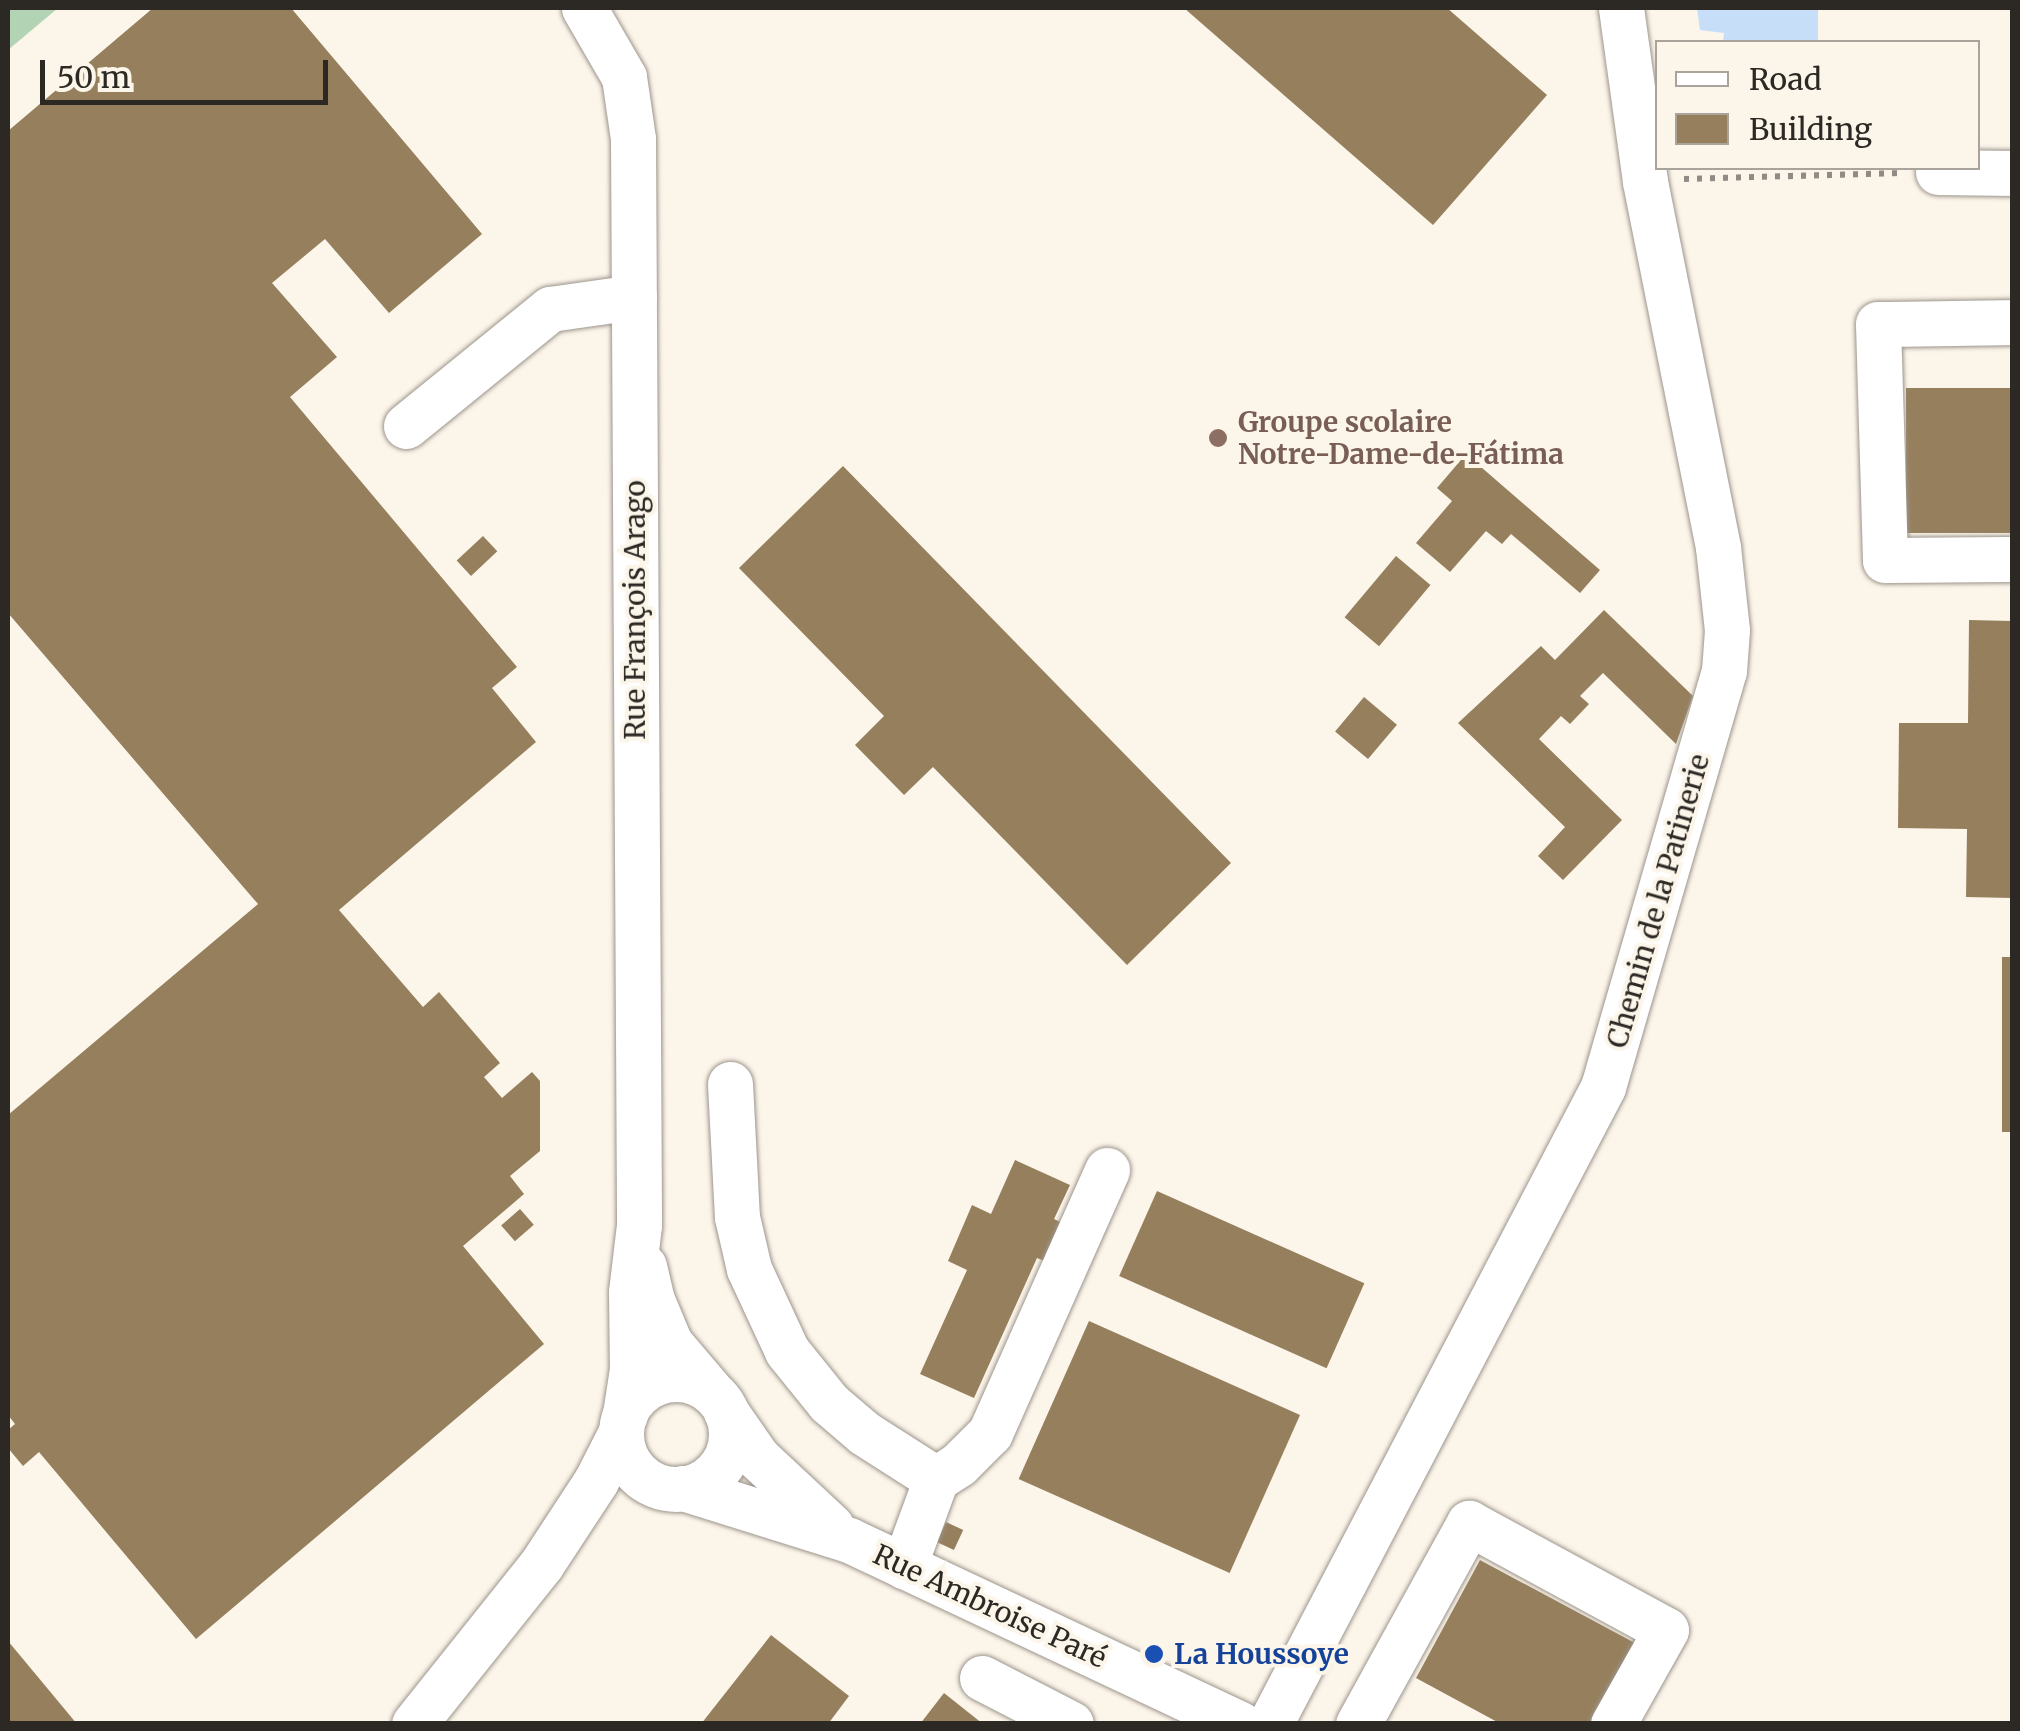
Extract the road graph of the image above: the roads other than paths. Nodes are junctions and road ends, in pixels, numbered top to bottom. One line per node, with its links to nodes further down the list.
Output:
1 (584, 8): 5 (street, Rue François Arago)
2 (1621, 8): 23 (street, Chemin de la Patinerie)
3 (1938, 172): 4 (street)
4 (2012, 172)
5 (634, 297): 7 (street); 11 (street, Rue François Arago)
6 (2012, 322): 8 (street)
7 (406, 426)
8 (2012, 559)
9 (730, 1084): 14 (street)
10 (1107, 1170): 14 (street)
11 (638, 1225): 12 (street, Rue François Arago); 13 (street, Rue François Arago)
12 (718, 1401): 13 (street); 15 (street); 16 (street, Rue Ambroise Paré)
13 (623, 1423): 15 (street); 17 (street, Rue François Arago)
14 (936, 1479): 18 (street)
15 (674, 1488): 16 (street, Rue Ambroise Paré); 17 (street, Rue François Arago)
16 (848, 1540): 18 (street, Rue Ambroise Paré)
17 (541, 1565): 21 (street, Rue François Arago)
18 (904, 1566): 20 (street, Rue Ambroise Paré)
19 (982, 1678): 22 (street)
20 (1220, 1719)
21 (414, 1724)
22 (1072, 1724)
23 (1270, 1724)
24 (1358, 1724): 25 (street)
25 (1614, 1724)

